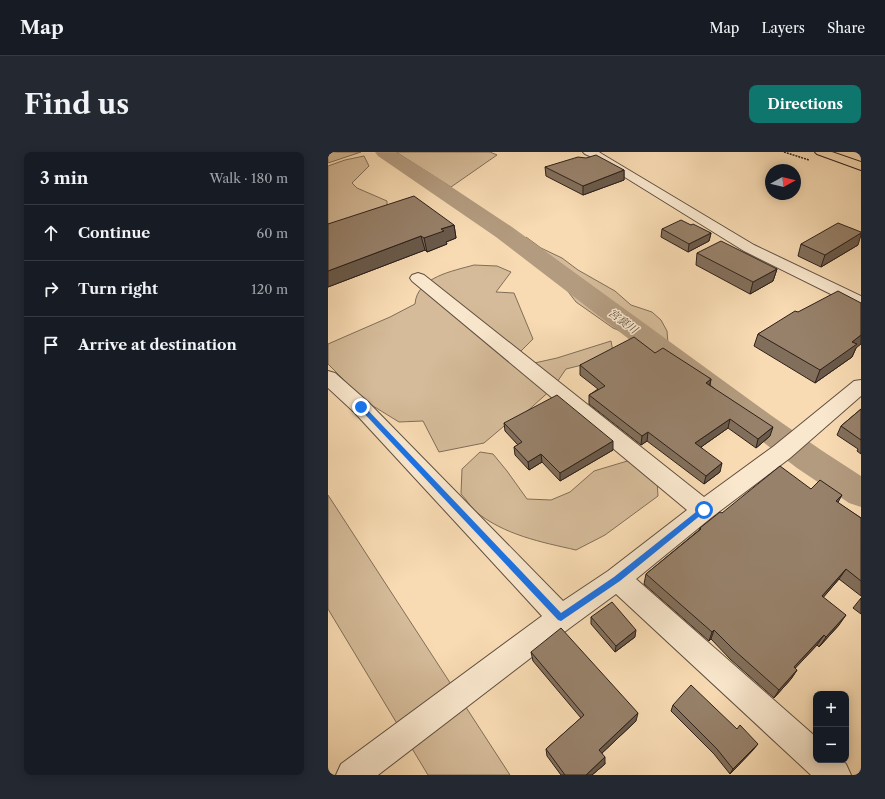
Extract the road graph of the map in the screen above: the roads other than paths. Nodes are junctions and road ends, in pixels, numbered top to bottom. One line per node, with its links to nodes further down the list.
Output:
1 (589, 152): 5 (street)
2 (821, 152): 3 (highway)
3 (861, 166)
4 (418, 278): 8 (street)
5 (861, 302)
6 (328, 377): 10 (street)
7 (861, 386): 8 (street)
8 (704, 510): 9 (street)
9 (617, 579): 10 (street); 11 (street)
10 (561, 618): 13 (street)
11 (813, 755)
12 (821, 763): 14 (street)
13 (352, 775)
14 (834, 775)

